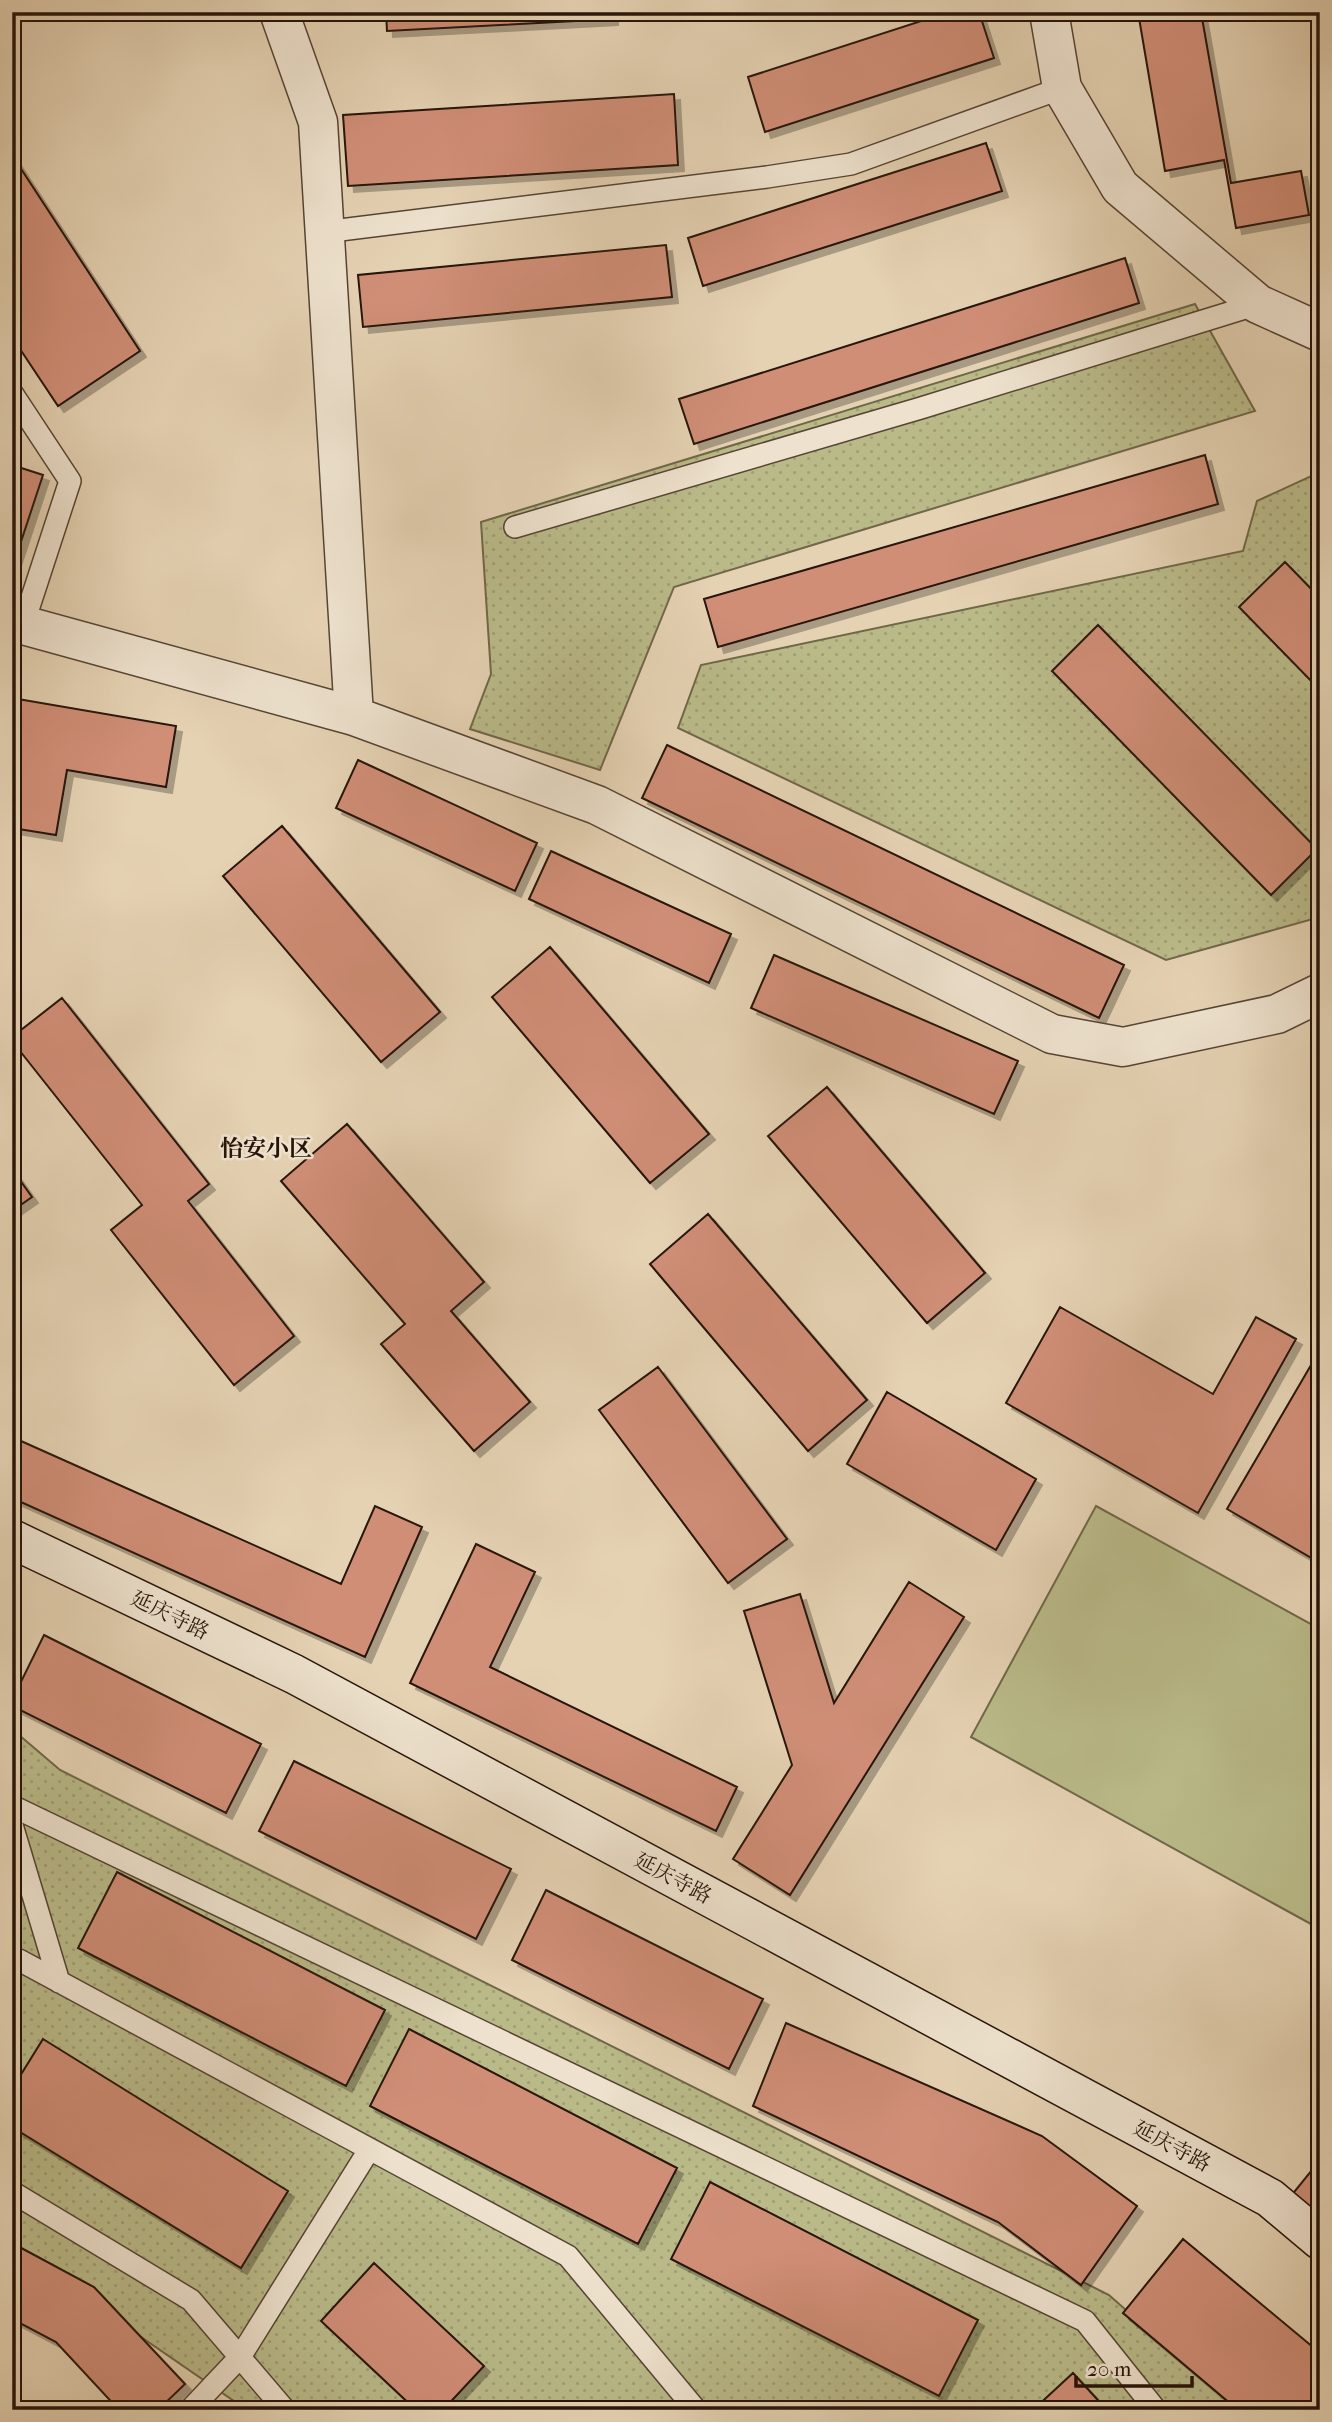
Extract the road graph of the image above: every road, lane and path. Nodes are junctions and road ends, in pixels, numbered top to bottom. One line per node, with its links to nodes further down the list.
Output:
1 (279, 12): 4 (street)
2 (1049, 12): 3 (street)
3 (1062, 88): 4 (lane); 5 (street)
4 (324, 232): 10 (street)
5 (1258, 304): 6 (street); 8 (lane)
6 (1320, 332)
7 (12, 393): 9 (lane)
8 (515, 527)
9 (18, 623): 10 (street)
10 (354, 716): 11 (street)
11 (1320, 993)
12 (12, 1539): 19 (street, 延庆寺路)
13 (12, 1806): 24 (lane)
14 (12, 1825): 16 (lane)
15 (12, 1963): 16 (lane)
16 (59, 1982): 17 (lane)
17 (369, 2150): 20 (lane); 23 (lane)
18 (12, 2192): 20 (lane)
19 (1320, 2240)
20 (240, 2357): 21 (lane); 22 (lane)
21 (190, 2410)
22 (285, 2410)
23 (696, 2410)
24 (1156, 2410)

